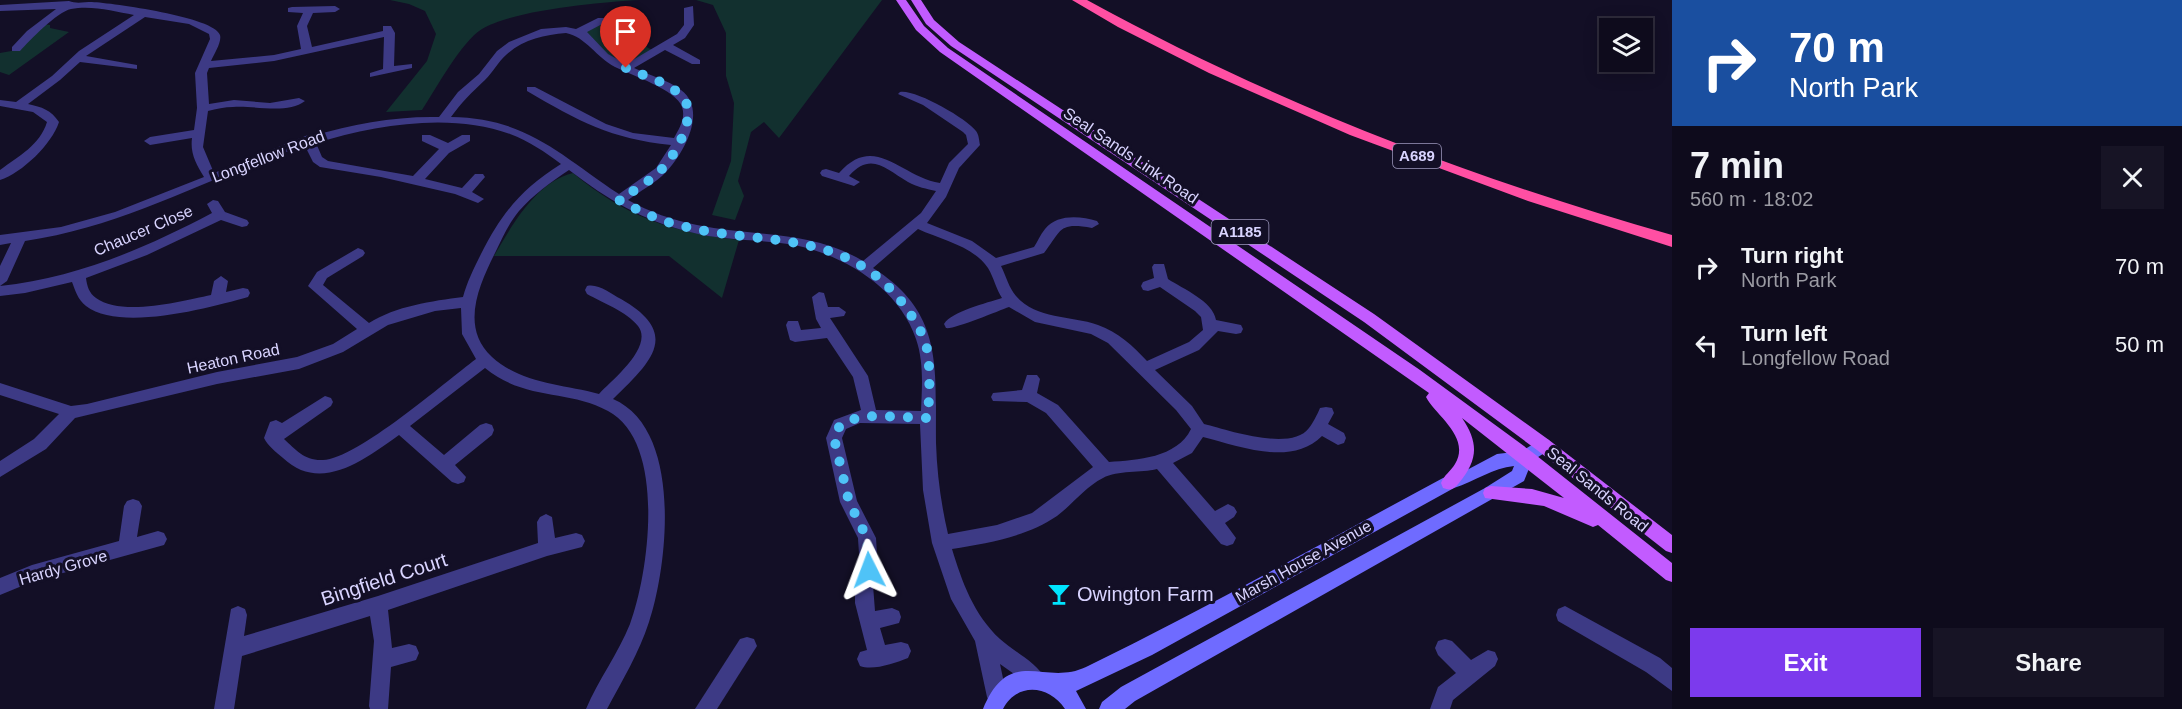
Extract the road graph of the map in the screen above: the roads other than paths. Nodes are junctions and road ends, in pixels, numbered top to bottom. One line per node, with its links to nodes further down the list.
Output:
1 (902, 0): 89 (main road, Seal Sands Link Road / A1185)
2 (916, 0): 105 (main road, Seal Sands Link Road / A1185)
3 (1078, 0): 20 (highway, A689)
4 (1098, 0): 20 (highway, A689)
5 (69, 4): 6 (street); 10 (street); 15 (street)
6 (0, 8)
7 (292, 9): 9 (street)
8 (335, 9): 9 (street)
9 (309, 11): 18 (street)
10 (143, 13): 22 (street); 24 (street)
11 (703, 16): 16 (street)
12 (606, 20): 13 (street)
13 (578, 32): 27 (street); 38 (street)
14 (40, 37): 15 (street)
15 (26, 38): 17 (street)
16 (666, 46): 21 (street); 27 (street)
17 (16, 49)
18 (307, 50): 24 (street); 28 (street)
19 (694, 50): 21 (street)
20 (1180, 50): 63 (highway, A689); 66 (highway, A689)
21 (684, 55): 23 (street)
22 (77, 58): 26 (street); 36 (street)
23 (696, 62)
24 (205, 65): 37 (street)
25 (408, 66): 28 (street)
26 (133, 68)
27 (626, 68): 43 (street)
28 (389, 71): 29 (street)
29 (374, 75)
30 (911, 82): 54 (street)
31 (531, 89): 34 (street)
32 (561, 93): 34 (street)
33 (300, 99): 37 (street)
34 (549, 100): 43 (street)
35 (0, 103): 36 (street)
36 (17, 106): 48 (street)
37 (203, 108): 39 (street)
38 (444, 118): 42 (street, Longfellow Road); 46 (street, Longfellow Road)
39 (198, 133): 45 (street); 51 (street)
40 (426, 138): 44 (street)
41 (466, 138): 44 (street)
42 (308, 139): 51 (street, Longfellow Road); 52 (street)
43 (678, 142): 57 (street)
44 (448, 147): 52 (street)
45 (140, 150)
46 (570, 164): 57 (street, Longfellow Road); 80 (street)
47 (826, 173): 50 (street)
48 (0, 176)
49 (479, 177): 55 (street)
50 (841, 177): 53 (street); 54 (street)
51 (211, 179): 64 (street, Longfellow Road)
52 (415, 182): 55 (street)
53 (854, 182)
54 (944, 188): 61 (street)
55 (464, 193): 56 (street)
56 (478, 199)
57 (619, 200): 69 (street, Longfellow Road)
58 (1069, 207): 59 (street)
59 (1075, 222): 62 (street); 68 (street)
60 (242, 223): 70 (street, Chaucer Close)
61 (918, 224): 68 (street); 69 (street)
62 (1092, 224)
63 (1672, 229)
64 (20, 238): 65 (street, Longfellow Road); 72 (street)
65 (0, 240)
66 (1672, 241)
67 (357, 253): 87 (street)
68 (993, 264): 79 (street)
69 (864, 268): 100 (street, Longfellow Road)
70 (78, 275): 75 (street, Chaucer Close); 78 (street)
71 (1156, 278): 84 (street)
72 (0, 281)
73 (221, 281): 78 (street)
74 (592, 290): 96 (street)
75 (0, 291)
76 (243, 293): 78 (street)
77 (819, 297): 82 (street)
78 (218, 298)
79 (1011, 301): 83 (street); 91 (street)
80 (467, 302): 87 (street, Heaton Road); 90 (street)
81 (839, 312): 82 (street)
82 (822, 313): 88 (street)
83 (951, 324)
84 (1212, 325): 86 (street); 91 (street)
85 (794, 326): 88 (street)
86 (1236, 329)
87 (368, 330): 98 (street, Heaton Road)
88 (830, 332): 99 (street)
89 (1361, 339): 106 (main road, Seal Sands Link Road / A1185); 112 (main road, A1185)
90 (485, 360): 96 (street); 101 (street)
91 (1145, 368): 102 (street)
92 (1032, 379): 94 (street)
93 (0, 389): 98 (street, Heaton Road)
94 (1029, 396): 95 (street); 109 (street)
95 (999, 397)
96 (602, 401): 145 (street)
97 (325, 402): 101 (street)
98 (71, 412): 110 (street)
99 (870, 417): 100 (street); 130 (street)
100 (928, 418): 119 (street, Longfellow Road)
101 (399, 426): 108 (street)
102 (1199, 429): 104 (street); 107 (street)
103 (486, 430): 108 (street)
104 (1338, 438)
105 (1543, 445): 106 (street, Marsh House Avenue); 120 (main road, Seal Sands Road / A1185)
106 (1526, 457): 112 (street, Marsh House Avenue); 113 (street, Marsh House Avenue); 123 (main road, Seal Sands Road / A1185)
107 (1161, 462): 109 (street); 116 (street)
108 (444, 464): 111 (street)
109 (1105, 469): 119 (street)
110 (0, 470)
111 (458, 477)
112 (1449, 483): 140 (street, Marsh House Avenue)
113 (1491, 494): 123 (main road); 148 (street, Marsh House Avenue)
114 (133, 506): 121 (street, Hardy Grove)
115 (546, 522): 122 (street)
116 (1227, 538)
117 (158, 540): 121 (street, Hardy Grove)
118 (576, 541): 122 (street, Bingfield Court)
119 (941, 543): 131 (street, Longfellow Road)
120 (1672, 544)
121 (127, 548): 125 (street, Hardy Grove)
122 (547, 548): 126 (street, Bingfield Court)
123 (1646, 553): 124 (main road, Seal Sands Road / A1185)
124 (1672, 574)
125 (0, 587)
126 (378, 605): 134 (street, Bingfield Court); 138 (street)
127 (238, 615): 134 (street)
128 (1565, 615): 141 (street)
129 (892, 617): 130 (street)
130 (869, 621): 135 (street)
131 (983, 635): 140 (street, Longfellow Road); 142 (street, Longfellow Road)
132 (747, 646): 146 (street)
133 (1445, 648): 139 (street)
134 (233, 649): 144 (street)
135 (902, 651)
136 (409, 653): 138 (street)
137 (1488, 659): 139 (street)
138 (382, 660): 143 (street)
139 (1470, 673): 149 (street)
140 (1042, 681): 142 (street, Marsh House Avenue); 147 (street)
141 (1672, 681)
142 (995, 703)
143 (379, 706)
144 (224, 709)
145 (596, 709)
146 (705, 709)
147 (1076, 709)
148 (1109, 709)
149 (1440, 709)

